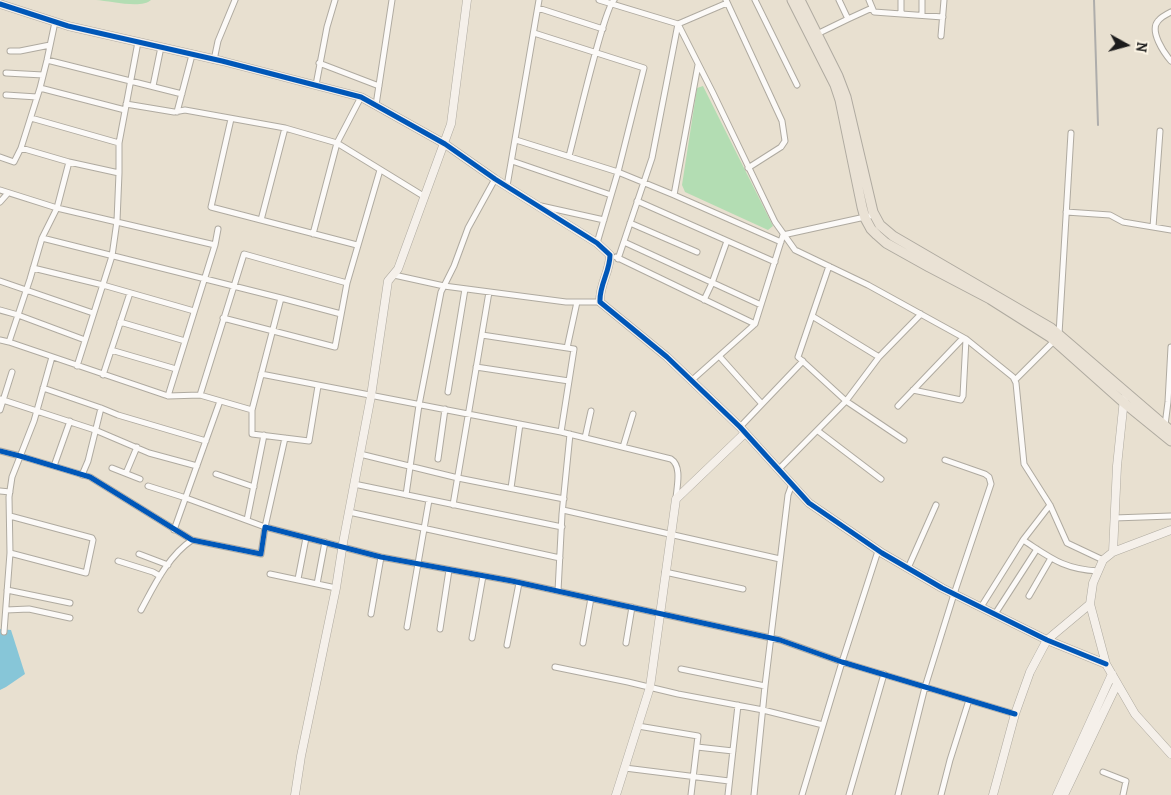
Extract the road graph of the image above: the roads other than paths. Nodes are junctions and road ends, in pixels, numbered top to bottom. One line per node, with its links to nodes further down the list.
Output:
1 (235, 0): 38 (street)
2 (335, 0): 40 (street)
3 (392, 0): 48 (street)
4 (467, 0): 65 (street)
5 (540, 0): 18 (street)
6 (599, 0): 16 (street)
7 (755, 0): 45 (street)
8 (792, 0): 29 (main road)
9 (800, 0): 29 (main road)
10 (839, 0): 24 (street)
11 (869, 0): 19 (street)
12 (901, 0): 21 (street)
13 (922, 0): 22 (street)
14 (944, 0): 23 (street)
15 (726, 1): 26 (street); 71 (street)
16 (612, 2): 26 (street); 27 (street)
17 (0, 7): 25 (street)
18 (538, 8): 27 (street); 28 (street)
19 (872, 8): 21 (street); 24 (street)
20 (1171, 12): 39 (street)
21 (901, 14): 22 (street)
22 (922, 15): 23 (street)
23 (942, 17): 30 (street)
24 (848, 19): 29 (street)
25 (55, 22): 31 (street); 32 (street)
26 (678, 24): 41 (street); 76 (street)
27 (602, 29): 35 (street)
28 (534, 33): 35 (street); 62 (street)
29 (814, 35): 88 (main road); 89 (main road)
30 (941, 36)
31 (138, 42): 33 (street); 44 (street)
32 (50, 45): 34 (street); 37 (street)
33 (161, 48): 36 (street); 46 (street)
34 (10, 51)
35 (596, 52): 67 (street); 73 (street)
36 (192, 55): 38 (street); 50 (street)
37 (48, 60): 43 (street); 44 (street)
38 (214, 60): 47 (street)
39 (1171, 61)
40 (319, 63): 47 (street); 48 (street)
41 (698, 64): 71 (street); 81 (street)
42 (6, 73): 43 (street)
43 (43, 75): 49 (street)
44 (130, 81): 46 (street); 55 (street)
45 (797, 85)
46 (152, 86): 50 (street)
47 (316, 86): 53 (street)
48 (379, 86): 54 (street)
49 (40, 88): 52 (street); 55 (street)
50 (182, 94): 56 (street)
51 (6, 95): 52 (street)
52 (37, 97): 57 (street)
53 (361, 98): 54 (street); 64 (street)
54 (376, 105): 65 (street)
55 (125, 107): 56 (street); 63 (street)
56 (177, 112): 58 (street)
57 (31, 118): 63 (street); 66 (street)
58 (231, 120): 59 (street); 90 (street)
59 (285, 128): 64 (street); 90 (street)
60 (1160, 131): 94 (street)
61 (1071, 134): 87 (street)
62 (516, 140): 67 (street); 69 (street)
63 (119, 143): 74 (street)
64 (337, 143): 72 (street); 97 (street)
65 (445, 144): 75 (street); 82 (street)
66 (21, 148): 68 (street); 70 (street)
67 (569, 156): 73 (street)
68 (0, 157)
69 (512, 161): 77 (street); 80 (street)
70 (69, 162): 74 (street); 86 (street)
71 (748, 168): 98 (street)
72 (380, 170): 82 (street); 105 (street)
73 (618, 172): 76 (street); 80 (street)
74 (119, 173): 92 (street)
75 (495, 179): 77 (street); 119 (street)
76 (643, 182): 81 (street); 83 (street)
77 (507, 186): 85 (street)
78 (0, 190): 79 (street)
79 (8, 193): 84 (street); 86 (street)
80 (611, 195): 91 (street)
81 (674, 195): 102 (street)
82 (424, 197): 112 (street)
83 (637, 201): 93 (street); 100 (street)
84 (0, 202)
85 (538, 205): 91 (street); 103 (street)
86 (57, 208): 92 (street); 99 (street)
87 (1066, 212): 94 (street); 141 (street)
88 (874, 215): 89 (street); 141 (main road)
89 (865, 218): 98 (street); 141 (main road)
90 (261, 220): 97 (street)
91 (604, 220): 103 (street)
92 (116, 221): 104 (street); 107 (street)
93 (630, 223): 101 (street); 106 (street)
94 (1153, 227): 96 (street)
95 (218, 229): 104 (street)
96 (1171, 230)
97 (313, 234): 105 (street)
98 (783, 235): 102 (street); 110 (street)
99 (42, 238): 107 (street); 111 (street)
100 (727, 241): 109 (street); 115 (street)
101 (624, 242): 108 (street); 115 (street)
102 (781, 242): 109 (street)
103 (597, 243): 108 (street)
104 (215, 245): 113 (street)
105 (357, 245): 117 (street)
106 (697, 252)
107 (112, 256): 113 (street); 116 (street)
108 (614, 257): 125 (street); 127 (street)
109 (775, 262): 128 (street)
110 (829, 266): 133 (street); 135 (street)
111 (33, 268): 116 (street); 121 (street)
112 (394, 275): 119 (street); 170 (street)
113 (204, 278): 118 (street); 130 (street)
114 (0, 281): 121 (street)
115 (712, 283): 125 (street); 128 (street)
116 (102, 284): 122 (street); 131 (street)
117 (347, 284): 118 (street); 132 (street)
118 (234, 286): 124 (street); 136 (street)
119 (444, 286): 120 (street); 176 (street)
120 (465, 289): 123 (street); 167 (street)
121 (26, 290): 131 (street); 134 (street)
122 (130, 292): 130 (street); 137 (street)
123 (489, 292): 126 (street); 140 (street)
124 (281, 298): 132 (street); 139 (street)
125 (704, 300): 138 (street)
126 (577, 302): 127 (street); 148 (street)
127 (600, 302): 162 (street)
128 (761, 305): 138 (street)
129 (0, 310): 134 (street)
130 (194, 311): 145 (street)
131 (93, 313): 144 (street)
132 (341, 314): 139 (street)
133 (920, 314): 142 (street); 152 (street)
134 (18, 315): 144 (street); 146 (street)
135 (812, 316): 152 (street); 153 (street)
136 (223, 318): 139 (street); 168 (street)
137 (120, 322): 145 (street); 149 (street)
138 (755, 324): 151 (street)
139 (273, 331): 158 (street)
140 (482, 335): 148 (street); 155 (street)
141 (1057, 337): 160 (street); 166 (main road); 174 (main road)
142 (964, 338): 160 (street); 165 (street); 165 (street)
143 (0, 340): 146 (street)
144 (85, 340): 154 (street)
145 (185, 341): 156 (street)
146 (9, 342): 150 (street)
147 (1171, 347): 188 (street)
148 (567, 348): 161 (street)
149 (112, 350): 156 (street); 159 (street)
150 (52, 357): 154 (street); 164 (street)
151 (720, 357): 162 (street); 175 (street)
152 (879, 357): 173 (street)
153 (803, 361): 173 (street); 175 (street)
154 (77, 366): 159 (street)
155 (476, 367): 161 (street); 184 (street)
156 (176, 369): 169 (street)
157 (12, 372): 171 (street)
158 (261, 374): 163 (street); 180 (street)
159 (103, 375): 169 (street)
160 (1015, 380): 232 (street)
161 (569, 381): 192 (street)
162 (691, 381): 190 (street)
163 (318, 386): 170 (street); 195 (street)
164 (43, 388): 178 (street); 182 (street)
165 (913, 390): 177 (street)
166 (1124, 390): 174 (street); 188 (main road)
167 (448, 392)
168 (200, 395): 169 (street); 172 (street)
169 (168, 396)
170 (371, 396): 176 (street); 203 (street)
171 (2, 399): 179 (street); 182 (street)
172 (220, 401): 180 (street); 198 (street)
173 (846, 401): 191 (street); 197 (street)
174 (1123, 402): 199 (main road); 237 (street)
175 (762, 404): 190 (street)
176 (419, 405): 181 (street); 209 (street)
177 (898, 406)
178 (101, 408): 189 (street); 198 (street)
179 (0, 410)
180 (252, 410): 194 (street)
181 (445, 410): 184 (street); 205 (street)
182 (37, 411): 186 (street); 204 (street)
183 (591, 411): 196 (street)
184 (469, 414): 187 (street); 215 (street)
185 (633, 414): 201 (street)
186 (70, 421): 189 (street); 207 (street)
187 (520, 424): 192 (street); 222 (street)
188 (1168, 428)
189 (95, 430): 200 (street); 213 (street)
190 (743, 430): 211 (street); 228 (street)
191 (818, 431): 211 (street); 217 (street)
192 (561, 432): 193 (street)
193 (570, 434): 196 (street); 227 (street)
194 (264, 435): 195 (street); 221 (street)
195 (286, 438): 239 (street)
196 (585, 438): 201 (street)
197 (904, 440)
198 (206, 441): 208 (street)
199 (1171, 441)
200 (137, 447): 208 (street); 212 (street)
201 (623, 447): 228 (street)
202 (0, 452): 204 (street)
203 (360, 454): 209 (street); 218 (street)
204 (20, 456): 207 (street); 224 (street)
205 (438, 459)
206 (945, 460): 277 (street)
207 (54, 466): 213 (street)
208 (196, 466): 226 (street)
209 (410, 466): 215 (street); 225 (street)
210 (112, 468): 212 (street)
211 (779, 469): 219 (street)
212 (126, 473): 216 (street)
213 (82, 474): 242 (street)
214 (216, 474): 221 (street)
215 (458, 478): 222 (street); 230 (street)
216 (140, 479)
217 (881, 479)
218 (354, 484): 225 (street); 234 (street)
219 (792, 484): 251 (street); 258 (street)
220 (148, 486): 226 (street)
221 (254, 487): 238 (street)
222 (511, 488): 227 (street)
223 (0, 491): 224 (street)
224 (10, 492): 235 (street)
225 (406, 495): 229 (street)
226 (186, 498): 238 (street); 242 (street)
227 (564, 498): 233 (street)
228 (676, 498): 244 (street)
229 (429, 500): 230 (street); 241 (street)
230 (453, 505): 240 (street)
231 (936, 505): 263 (street)
232 (1049, 507): 247 (street); 259 (street)
233 (563, 510): 240 (street); 244 (street)
234 (349, 512): 241 (street); 249 (street)
235 (10, 516): 253 (street); 253 (street)
236 (1171, 516): 237 (street)
237 (1114, 518): 252 (street)
238 (247, 520): 239 (street)
239 (265, 527): 245 (street); 246 (street)
240 (562, 527): 256 (street)
241 (423, 529): 256 (street); 261 (street)
242 (174, 530): 246 (street)
243 (1171, 530): 252 (street)
244 (671, 534): 258 (street); 266 (street)
245 (306, 538): 248 (street); 270 (street)
246 (192, 540): 262 (street)
247 (1023, 540): 250 (street); 283 (street)
248 (325, 542): 249 (street); 272 (street)
249 (342, 547): 255 (street); 273 (street)
250 (1038, 549): 257 (street); 288 (street)
251 (878, 551): 263 (street); 299 (street)
252 (1113, 552): 259 (street)
253 (10, 553): 275 (street)
254 (139, 554): 262 (street)
255 (381, 557): 261 (street); 287 (street)
256 (560, 558): 276 (street)
257 (1051, 558): 265 (street); 278 (street)
258 (780, 560): 294 (street)
259 (1103, 560): 265 (street)
260 (118, 561): 268 (street)
261 (417, 564): 264 (street); 290 (street)
262 (168, 565): 268 (street)
263 (908, 568): 277 (street)
264 (449, 570): 269 (street); 291 (street)
265 (1098, 571): 281 (street)
266 (665, 572): 274 (street); 286 (street)
267 (270, 574): 270 (street)
268 (160, 576): 285 (street)
269 (483, 576): 271 (street); 293 (street)
270 (298, 580): 272 (street)
271 (520, 583): 276 (street); 298 (street)
272 (317, 584): 273 (street)
273 (336, 588): 322 (street)
274 (743, 589)
275 (7, 590): 280 (street); 284 (street)
276 (558, 591): 279 (street)
277 (954, 594): 283 (street); 308 (street)
278 (1028, 596)
279 (591, 598): 282 (street); 296 (street)
280 (70, 603)
281 (1090, 604): 295 (street); 300 (street)
282 (632, 607): 286 (street); 297 (street)
283 (981, 607): 288 (street)
284 (6, 610): 289 (street); 292 (street)
285 (141, 610)
286 (660, 613): 294 (street); 307 (street)
287 (371, 614)
288 (995, 614): 295 (street)
289 (70, 618)
290 (407, 626)
291 (440, 629)
292 (4, 632)
293 (472, 638)
294 (771, 638): 299 (street); 306 (street)
295 (1047, 640): 300 (street); 312 (street)
296 (583, 643)
297 (626, 643)
298 (507, 645)
299 (842, 662): 303 (street); 313 (street)
300 (1106, 664): 304 (street)
301 (555, 668): 307 (street)
302 (681, 669): 306 (street)
303 (884, 674): 308 (street); 328 (street)
304 (1112, 674): 305 (street); 332 (street)
305 (1117, 684): 317 (street); 333 (street)
306 (765, 686): 311 (street)
307 (650, 687): 310 (street); 314 (street)
308 (925, 687): 309 (street); 329 (street)
309 (969, 700): 312 (street); 330 (street)
310 (738, 705): 311 (street); 316 (street)
311 (763, 710): 313 (street); 326 (street)
312 (1015, 714): 331 (street)
313 (823, 725): 327 (street)
314 (638, 726): 315 (street); 318 (street)
315 (697, 747): 316 (street); 320 (street)
316 (733, 751): 321 (street)
317 (1171, 754)
318 (625, 768): 320 (street); 323 (street)
319 (1103, 772): 334 (street)
320 (693, 776): 321 (street); 324 (street)
321 (730, 781): 325 (street)
322 (295, 795)
323 (616, 795)
324 (691, 795)
325 (728, 795)
326 (754, 795)
327 (802, 795)
328 (849, 795)
329 (898, 795)
330 (941, 795)
331 (993, 795)
332 (1057, 795)
333 (1064, 795)
334 (1123, 795)

